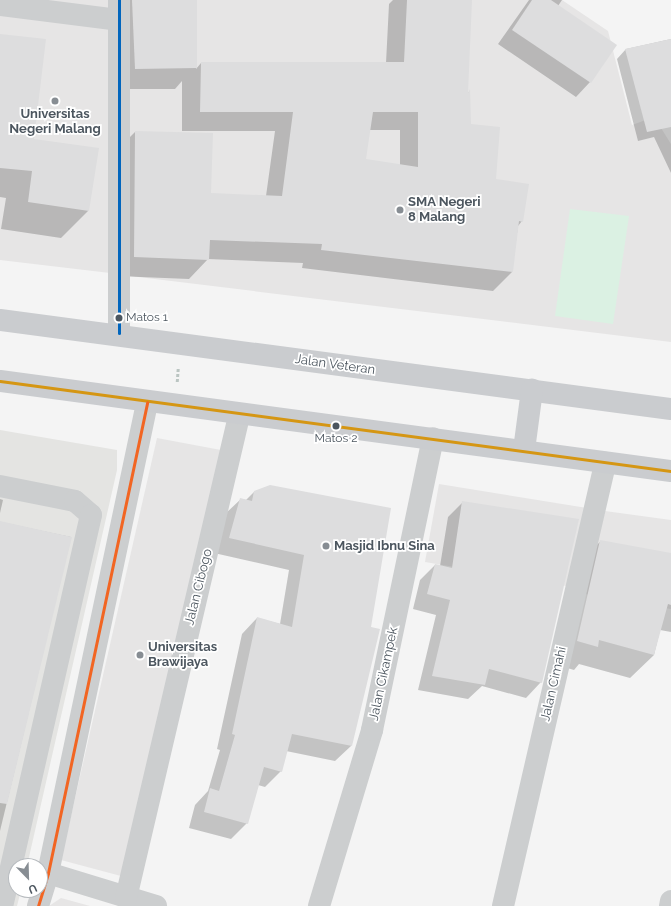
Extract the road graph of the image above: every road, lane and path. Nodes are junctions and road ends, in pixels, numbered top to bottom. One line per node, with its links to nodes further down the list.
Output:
1 (0, 5): 2 (street)
2 (118, 10): 4 (street)
3 (0, 320): 4 (main road, Jalan Veteran)
4 (119, 333): 8 (main road, Jalan Veteran)
5 (179, 361): 7 (path)
6 (0, 381): 9 (main road)
7 (177, 385)
8 (532, 390): 10 (main road, Jalan Veteran); 13 (main road)
9 (147, 402): 11 (main road); 17 (street)
10 (671, 409)
11 (239, 416): 12 (main road); 18 (street, Jalan Cibogo)
12 (434, 438): 13 (main road); 22 (street, Jalan Cikampek)
13 (524, 450): 14 (main road)
14 (605, 463): 15 (main road); 23 (street, Jalan Cimahi)
15 (671, 471)
16 (0, 486): 20 (street)
17 (48, 873): 18 (street)
18 (126, 898): 21 (street)
19 (671, 901): 24 (street)
20 (2, 906)
21 (156, 906)
22 (318, 906)
23 (503, 906)
24 (670, 906)

